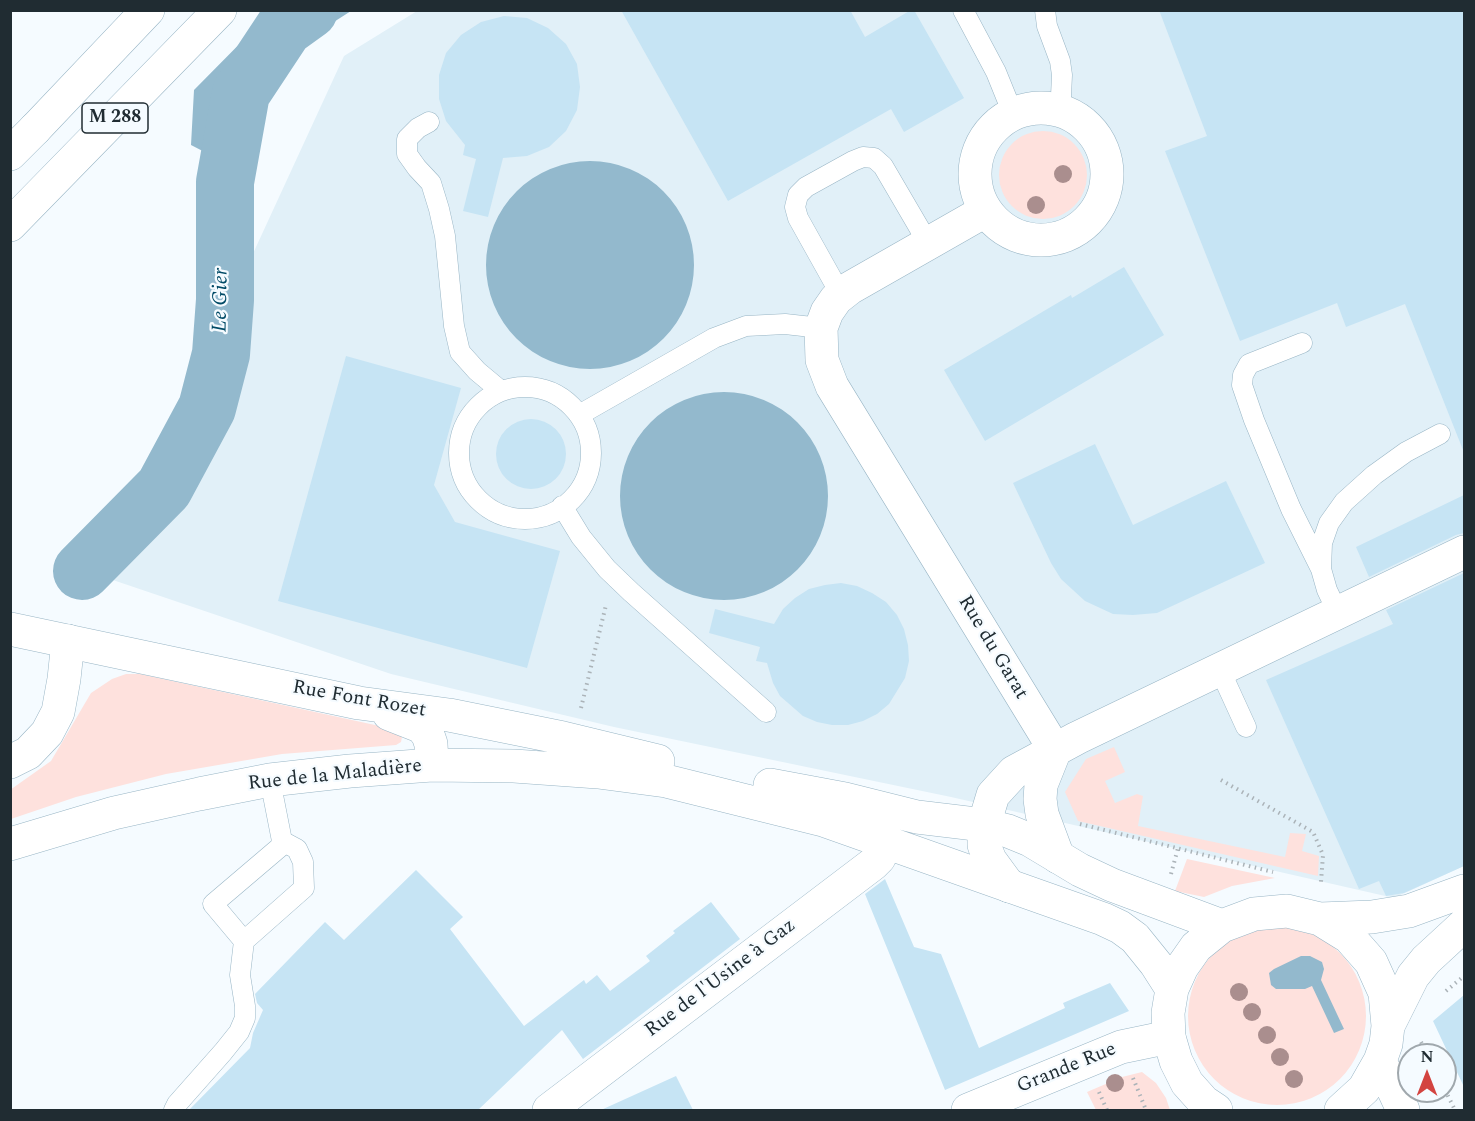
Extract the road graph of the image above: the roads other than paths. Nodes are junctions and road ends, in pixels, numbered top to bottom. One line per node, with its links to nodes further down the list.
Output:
1 (148, 10): 8 (main road, M 288)
2 (220, 10): 10 (main road, M 288)
3 (963, 10): 6 (lane)
4 (1045, 10): 5 (lane)
5 (1057, 110): 6 (main road); 9 (main road)
6 (1012, 114): 9 (main road)
7 (429, 122): 15 (lane)
8 (10, 154)
9 (985, 211): 11 (main road)
10 (10, 225)
11 (928, 243): 12 (main road); 12 (lane)
12 (841, 295): 13 (main road)
13 (821, 328): 16 (lane); 28 (main road, Rue du Garat)
14 (1302, 343): 20 (lane)
15 (501, 391): 16 (lane); 18 (lane)
16 (579, 415): 18 (lane)
17 (1440, 434): 20 (lane)
18 (562, 506): 26 (lane)
19 (1464, 552): 21 (main road)
20 (1321, 569): 21 (lane)
21 (1338, 613): 24 (main road)
22 (10, 629): 23 (main road, Rue Font Rozet)
23 (68, 641): 25 (main road, Rue Font Rozet); 29 (main road)
24 (1220, 670): 27 (lane); 28 (main road)
25 (359, 703): 30 (main road); 31 (main road, Rue Font Rozet)
26 (766, 712)
27 (1246, 727)
28 (1054, 750): 34 (main road); 38 (main road)
29 (10, 762)
30 (432, 765): 32 (main road, Rue de la Maladière); 33 (main road, Rue de la Maladière)
31 (707, 772): 33 (main road); 34 (main road, Rue Font Rozet)
32 (270, 780): 35 (lane); 37 (main road, Rue de la Maladière)
33 (666, 781): 36 (main road)
34 (984, 825): 38 (main road, Rue Font Rozet); 39 (main road)
35 (282, 841): 44 (lane); 44 (lane)
36 (887, 842): 39 (main road); 50 (main road, Rue de l'Usine à Gaz)
37 (10, 844)
38 (1058, 857): 43 (main road, Rue Font Rozet)
39 (1009, 886): 45 (main road)
40 (1464, 891): 41 (main road)
41 (1320, 919): 43 (main road); 46 (main road)
42 (1464, 925): 46 (main road)
43 (1222, 926): 45 (main road)
44 (244, 941): 49 (lane)
45 (1172, 989): 47 (main road)
46 (1388, 1026): 48 (main road)
47 (1169, 1037): 51 (main road, Grande Rue); 52 (main road)
48 (1380, 1061): 53 (main road); 54 (main road)
49 (174, 1110)
50 (549, 1110)
51 (968, 1110)
52 (1216, 1110)
53 (1341, 1110)
54 (1403, 1110)

